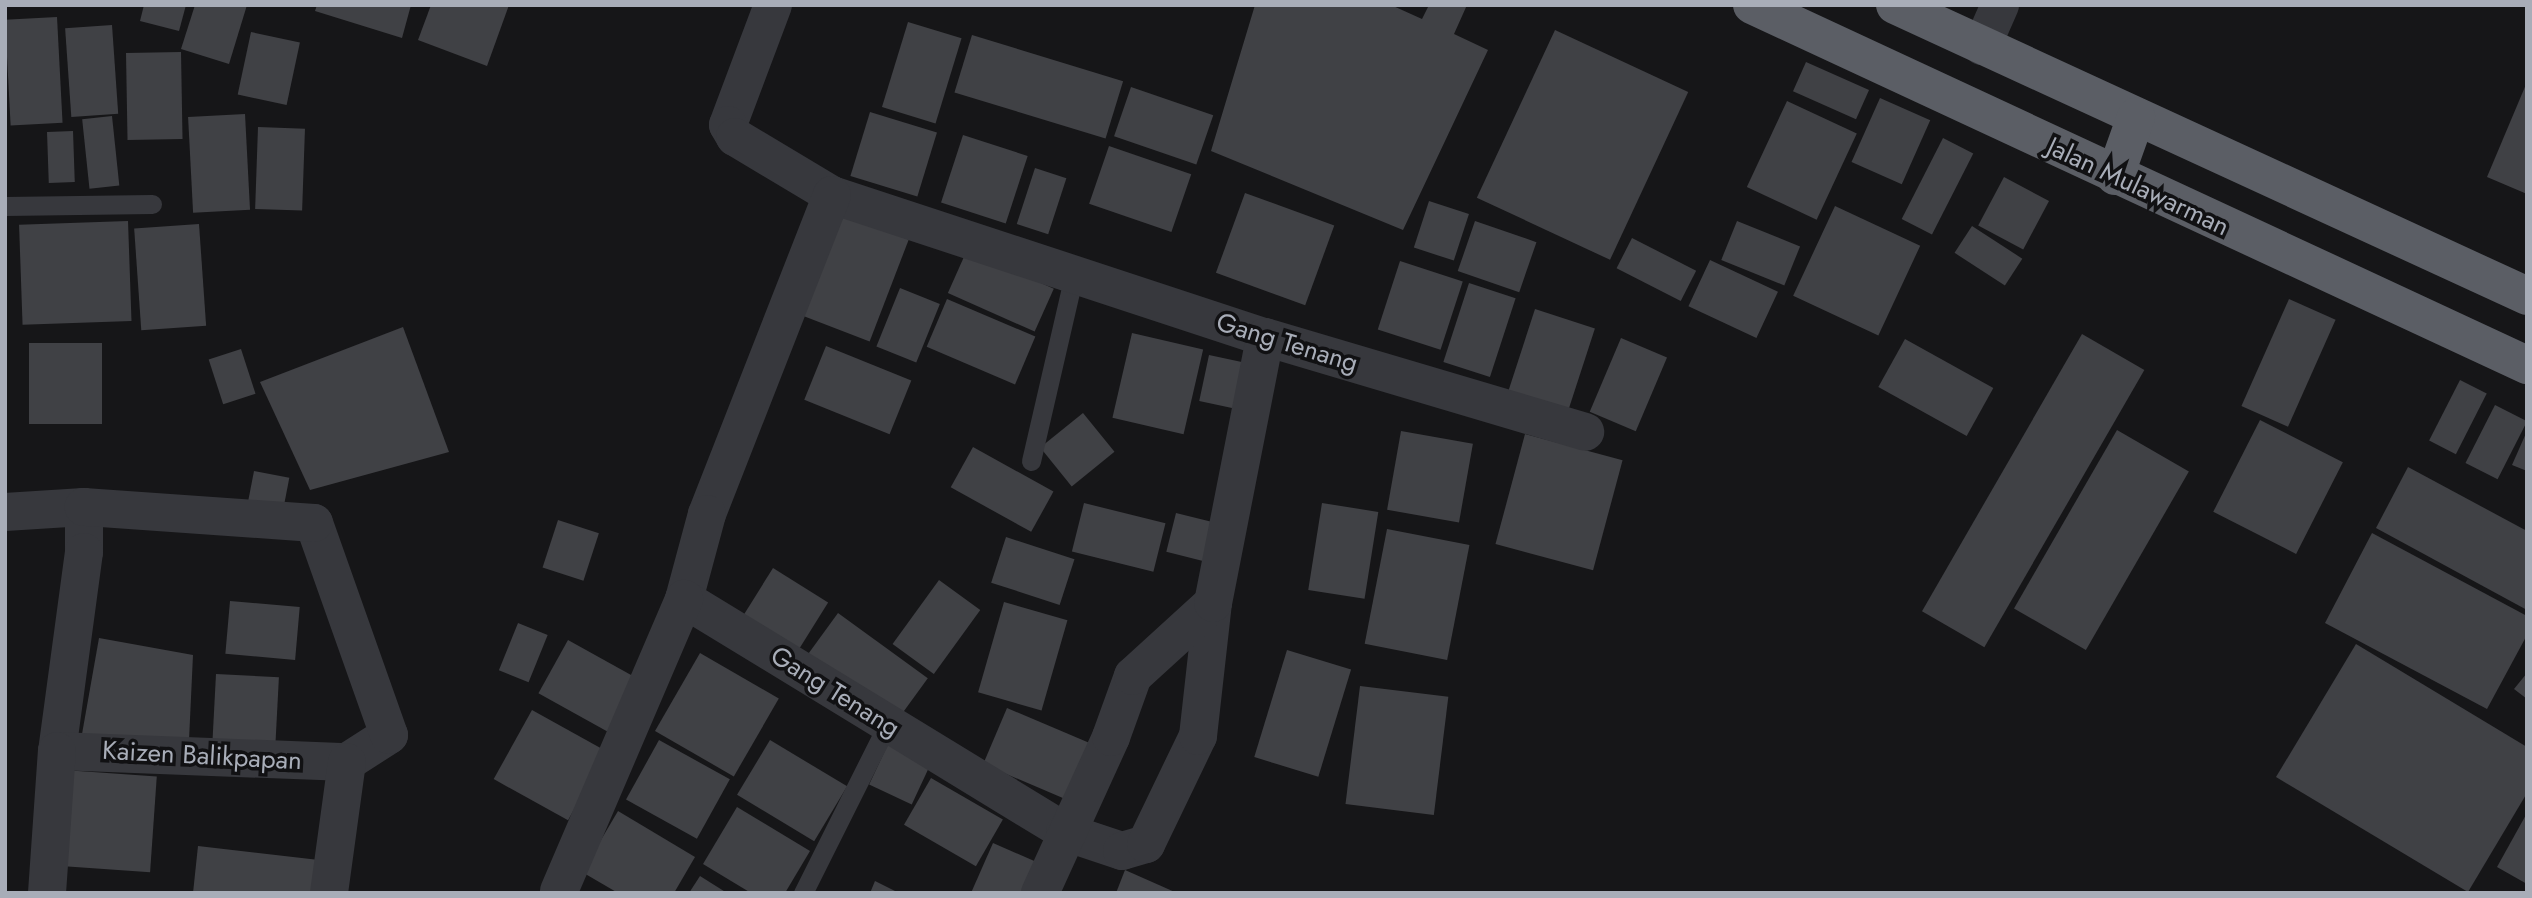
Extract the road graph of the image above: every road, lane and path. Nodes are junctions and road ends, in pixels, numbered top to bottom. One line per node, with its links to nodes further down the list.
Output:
1 (773, 5): 8 (street, Gang Tenang)
2 (1752, 5): 7 (highway, Jalan Mulawarman)
3 (1895, 5): 5 (highway)
4 (2000, 5): 5 (street)
5 (1982, 46): 6 (highway)
6 (2136, 117): 7 (highway); 12 (highway)
7 (2115, 176): 14 (highway, Jalan Mulawarman)
8 (832, 195): 11 (street, Gang Tenang); 19 (street)
9 (152, 204): 10 (lane)
10 (5, 206)
11 (1074, 275): 13 (street, Gang Tenang); 16 (lane)
12 (2527, 296)
13 (1265, 337): 15 (street, Gang Tenang); 20 (street, Gang Tenang)
14 (2527, 365)
15 (1585, 432)
16 (1031, 461)
17 (84, 507): 18 (street); 22 (street); 23 (street)
18 (5, 512)
19 (684, 599): 21 (street, Gang Tenang); 25 (street)
20 (1213, 603): 24 (street); 24 (street, Gang Tenang)
21 (887, 726): 24 (street, Gang Tenang); 28 (lane)
22 (57, 751): 23 (street, Kaizen Balikpapan); 26 (street)
23 (347, 762): 27 (street)
24 (1065, 832): 29 (street)
25 (559, 891)
26 (47, 893)
27 (329, 893)
28 (803, 893)
29 (1040, 893)

